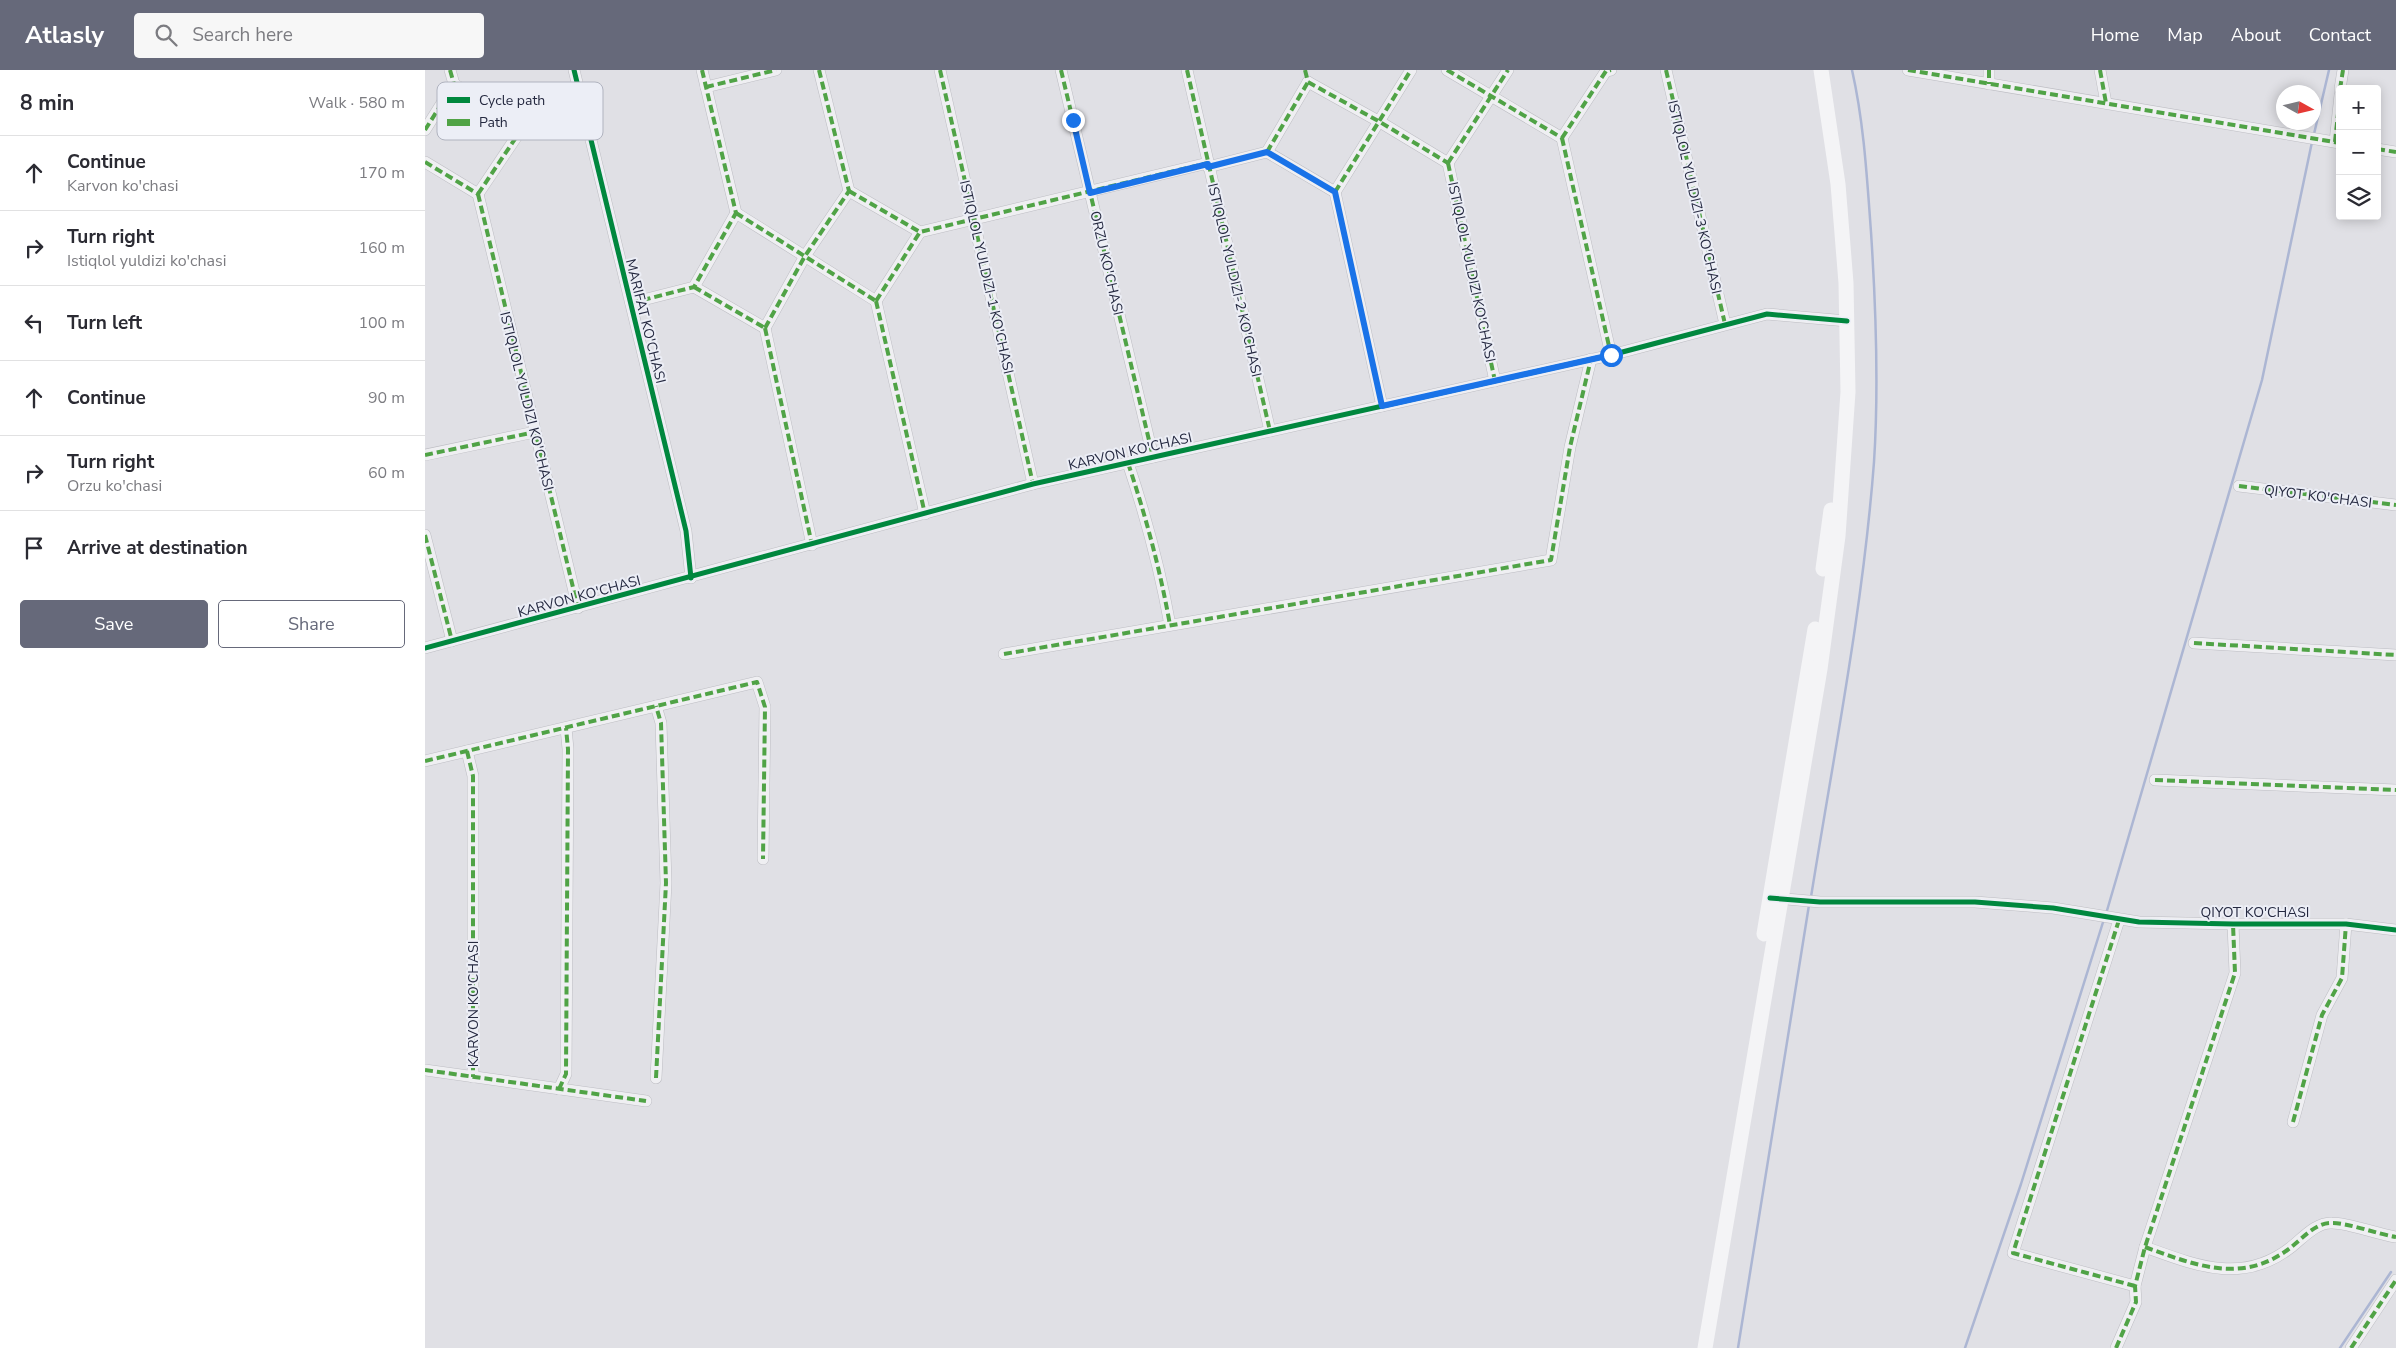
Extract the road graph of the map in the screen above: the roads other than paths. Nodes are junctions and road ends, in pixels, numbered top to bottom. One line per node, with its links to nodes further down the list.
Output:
1 (702, 70): 23 (street)
2 (776, 70): 23 (street)
3 (819, 70): 39 (street)
4 (941, 70): 44 (street, ISTIQLOL YULDIZI-1 KO'CHASI)
5 (1061, 70): 41 (street, ORZU KO'CHASI)
6 (1187, 70): 38 (street, ISTIQLOL YULDIZI-2 KO'CHASI)
7 (1305, 70): 20 (street)
8 (1411, 70): 27 (street)
9 (1447, 70): 24 (street)
10 (1508, 70): 24 (street)
11 (1607, 70): 29 (street)
12 (1666, 70): 51 (street, ISTIQLOL YULDIZI-3 KO'CHASI)
13 (1813, 70): 50 (main road)
14 (1821, 70): 50 (main road)
15 (1908, 70): 19 (street)
16 (1989, 70): 21 (street)
17 (2100, 70): 25 (street)
18 (2343, 70): 22 (street)
19 (1927, 72): 21 (street)
20 (1308, 82): 27 (street); 34 (street)
21 (1989, 84): 25 (street)
22 (2341, 85)
23 (706, 87): 43 (street)
24 (1492, 98): 29 (street); 37 (street)
25 (2106, 103): 32 (street)
26 (437, 110): 28 (street)
27 (1380, 122): 37 (street); 40 (street)
28 (425, 130)
29 (1561, 138): 53 (street)
30 (514, 140): 42 (street)
31 (590, 140): 49 (street, MARIFAT KO'CHASI)
32 (2336, 143)
33 (2381, 150): 35 (street)
34 (1267, 152): 38 (street); 40 (street)
35 (2396, 152)
36 (425, 162): 42 (street)
37 (1448, 163): 55 (street, ISTIQLOL YULDIZI KO'CHASI)
38 (1208, 165): 41 (street); 57 (street, ISTIQLOL YULDIZI-2 KO'CHASI)
39 (849, 191): 45 (street); 46 (street)
40 (1335, 192): 56 (street)
41 (1090, 193): 44 (street); 60 (street, ORZU KO'CHASI)
42 (477, 194): 58 (street, ISTIQLOL YULDIZI KO'CHASI)
43 (736, 213): 46 (street); 47 (street)
44 (974, 219): 45 (street); 62 (street, ISTIQLOL YULDIZI-1 KO'CHASI)
45 (920, 232): 48 (street)
46 (805, 256): 48 (street); 52 (street)
47 (694, 286): 49 (street); 52 (street)
48 (876, 300): 65 (street)
49 (631, 303): 68 (street, MARIFAT KO'CHASI)
50 (1842, 320): 51 (street, KARVON KO'CHASI); 83 (main road)
51 (1725, 324): 53 (street, KARVON KO'CHASI)
52 (765, 328): 67 (street)
53 (1611, 355): 54 (street, KARVON KO'CHASI)
54 (1591, 359): 55 (street, KARVON KO'CHASI); 70 (street)
55 (1495, 381): 56 (street, KARVON KO'CHASI)
56 (1382, 406): 57 (street, KARVON KO'CHASI)
57 (1270, 431): 60 (street, KARVON KO'CHASI)
58 (535, 432): 59 (street); 69 (street, ISTIQLOL YULDIZI KO'CHASI)
59 (425, 455)
60 (1153, 457): 61 (street, KARVON KO'CHASI)
61 (1128, 463): 62 (street, KARVON KO'CHASI); 70 (street)
62 (1033, 484): 65 (street, KARVON KO'CHASI)
63 (2239, 486): 64 (street, QIYOT KO'CHASI)
64 (2396, 505)
65 (925, 514): 67 (street, KARVON KO'CHASI)
66 (425, 535): 71 (street)
67 (812, 545): 68 (street, KARVON KO'CHASI)
68 (691, 578): 69 (street, KARVON KO'CHASI)
69 (578, 608): 71 (street, KARVON KO'CHASI)
70 (1170, 625): 74 (street)
71 (451, 641): 73 (street, KARVON KO'CHASI)
72 (2194, 643): 75 (street)
73 (425, 648)
74 (1004, 654)
75 (2396, 655)
76 (656, 706): 77 (street); 82 (street); 90 (street)
77 (566, 728): 78 (street); 91 (street)
78 (467, 751): 79 (street); 89 (street, KARVON KO'CHASI)
79 (425, 761)
80 (2155, 780): 81 (street)
81 (2396, 790)
82 (763, 859)
83 (1775, 898): 84 (street, QIYOT KO'CHASI); 99 (main road); 100 (main road)
84 (2116, 920): 85 (street, QIYOT KO'CHASI); 97 (street)
85 (2233, 924): 86 (street, QIYOT KO'CHASI); 95 (street, QIYOT KO'CHASI)
86 (2346, 924): 87 (street, QIYOT KO'CHASI); 93 (street)
87 (2396, 930)
88 (425, 1070): 89 (street, KARVON KO'CHASI)
89 (473, 1077): 91 (street, KARVON KO'CHASI)
90 (656, 1078)
91 (559, 1089): 92 (street, KARVON KO'CHASI)
92 (646, 1101)
93 (2293, 1122)
94 (2396, 1237): 95 (street)
95 (2145, 1247): 97 (street, QIYOT KO'CHASI)
96 (2396, 1280): 98 (street)
97 (2135, 1286): 101 (street, QIYOT KO'CHASI)
98 (2392, 1294): 102 (street)
99 (1696, 1348)
100 (1705, 1348)
101 (2116, 1348)
102 (2351, 1348)

